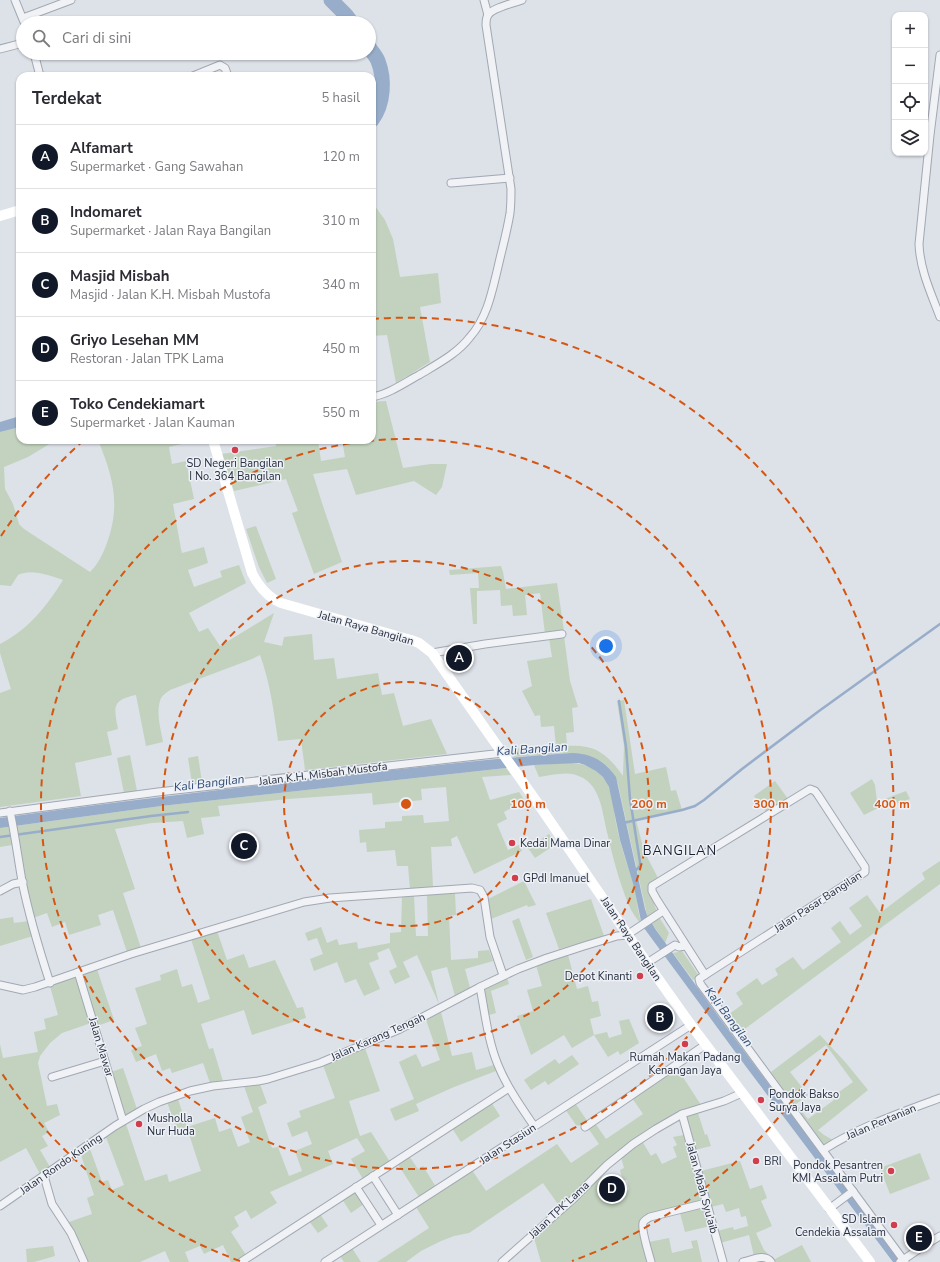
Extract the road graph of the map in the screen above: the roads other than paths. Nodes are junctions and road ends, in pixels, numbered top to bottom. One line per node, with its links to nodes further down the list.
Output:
1 (16, 0): 6 (street)
2 (70, 0): 7 (street)
3 (484, 0): 5 (street)
4 (522, 0): 5 (street)
5 (488, 14): 15 (street)
6 (22, 16)
7 (35, 16)
8 (16, 45): 9 (street)
9 (0, 49)
10 (940, 55): 19 (street)
11 (36, 60): 12 (street)
12 (39, 72)
13 (203, 72): 14 (street)
14 (226, 72)
15 (510, 178): 16 (street); 20 (street)
16 (451, 183)
17 (16, 214): 18 (main road)
18 (0, 216)
19 (940, 317)
20 (376, 396)
21 (214, 444): 23 (main road, Jalan Raya Bangilan)
22 (562, 634): 23 (street)
23 (432, 653): 24 (main road, Jalan Raya Bangilan)
24 (503, 754): 26 (street, Jalan K.H. Misbah Mustofa); 31 (main road, Jalan Raya Bangilan)
25 (0, 813): 26 (street, Jalan K.H. Misbah Mustofa)
26 (11, 813): 27 (street)
27 (22, 882): 28 (street); 38 (street)
28 (0, 891)
29 (663, 911): 30 (street, Jalan Pasar Bangilan); 31 (street); 37 (street, Jalan Pasar Bangilan)
30 (678, 934): 32 (street); 33 (street, Jalan Pasar Bangilan)
31 (627, 935): 34 (main road, Jalan Raya Bangilan); 36 (street, Jalan Karang Tengah)
32 (673, 946): 33 (street); 34 (street)
33 (686, 946): 37 (street, Jalan Pasar Bangilan)
34 (647, 963): 41 (main road, Jalan Raya Bangilan)
35 (78, 972): 36 (street); 38 (street); 43 (street, Jalan Mawar)
36 (503, 975): 40 (street, Jalan Karang Tengah)
37 (704, 975): 52 (street)
38 (50, 983): 39 (street)
39 (0, 985)
40 (480, 987): 45 (street); 49 (street, Jalan Karang Tengah)
41 (690, 1025): 42 (main road, Jalan Raya Bangilan); 50 (street, Jalan Stasiun)
42 (705, 1045): 46 (main road, Jalan Raya Bangilan); 51 (street)
43 (105, 1061): 44 (street); 49 (street, Jalan Mawar)
44 (52, 1077)
45 (509, 1088): 50 (street); 54 (street)
46 (742, 1093): 48 (street, Jalan TPK Lama); 59 (main road, Jalan Raya Bangilan)
47 (940, 1098): 52 (street, Jalan Pertanian)
48 (682, 1114): 57 (street, Jalan Mbah Syu'aib); 67 (street, Jalan TPK Lama)
49 (123, 1121): 53 (street, Jalan Rondo Kuning)
50 (534, 1126): 60 (street, Jalan Stasiun)
51 (585, 1127)
52 (823, 1150): 56 (street)
53 (44, 1176): 58 (street, Jalan Rondo Kuning); 64 (street)
54 (373, 1176): 55 (street); 60 (street)
55 (356, 1187): 61 (street); 65 (street)
56 (852, 1192): 59 (street); 63 (street)
57 (706, 1203): 68 (street); 69 (street, Jalan Mbah Syu'aib)
58 (0, 1206)
59 (829, 1209): 72 (main road, Jalan Raya Bangilan)
60 (398, 1215): 61 (street, Jalan Stasiun)
61 (381, 1225): 66 (street, Jalan Stasiun)
62 (940, 1236): 63 (street)
63 (903, 1261)
64 (84, 1262)
65 (241, 1262)
66 (325, 1262)
67 (502, 1262)
68 (651, 1262)
69 (723, 1262)
70 (743, 1262): 71 (street)
71 (771, 1262)
72 (870, 1262)

